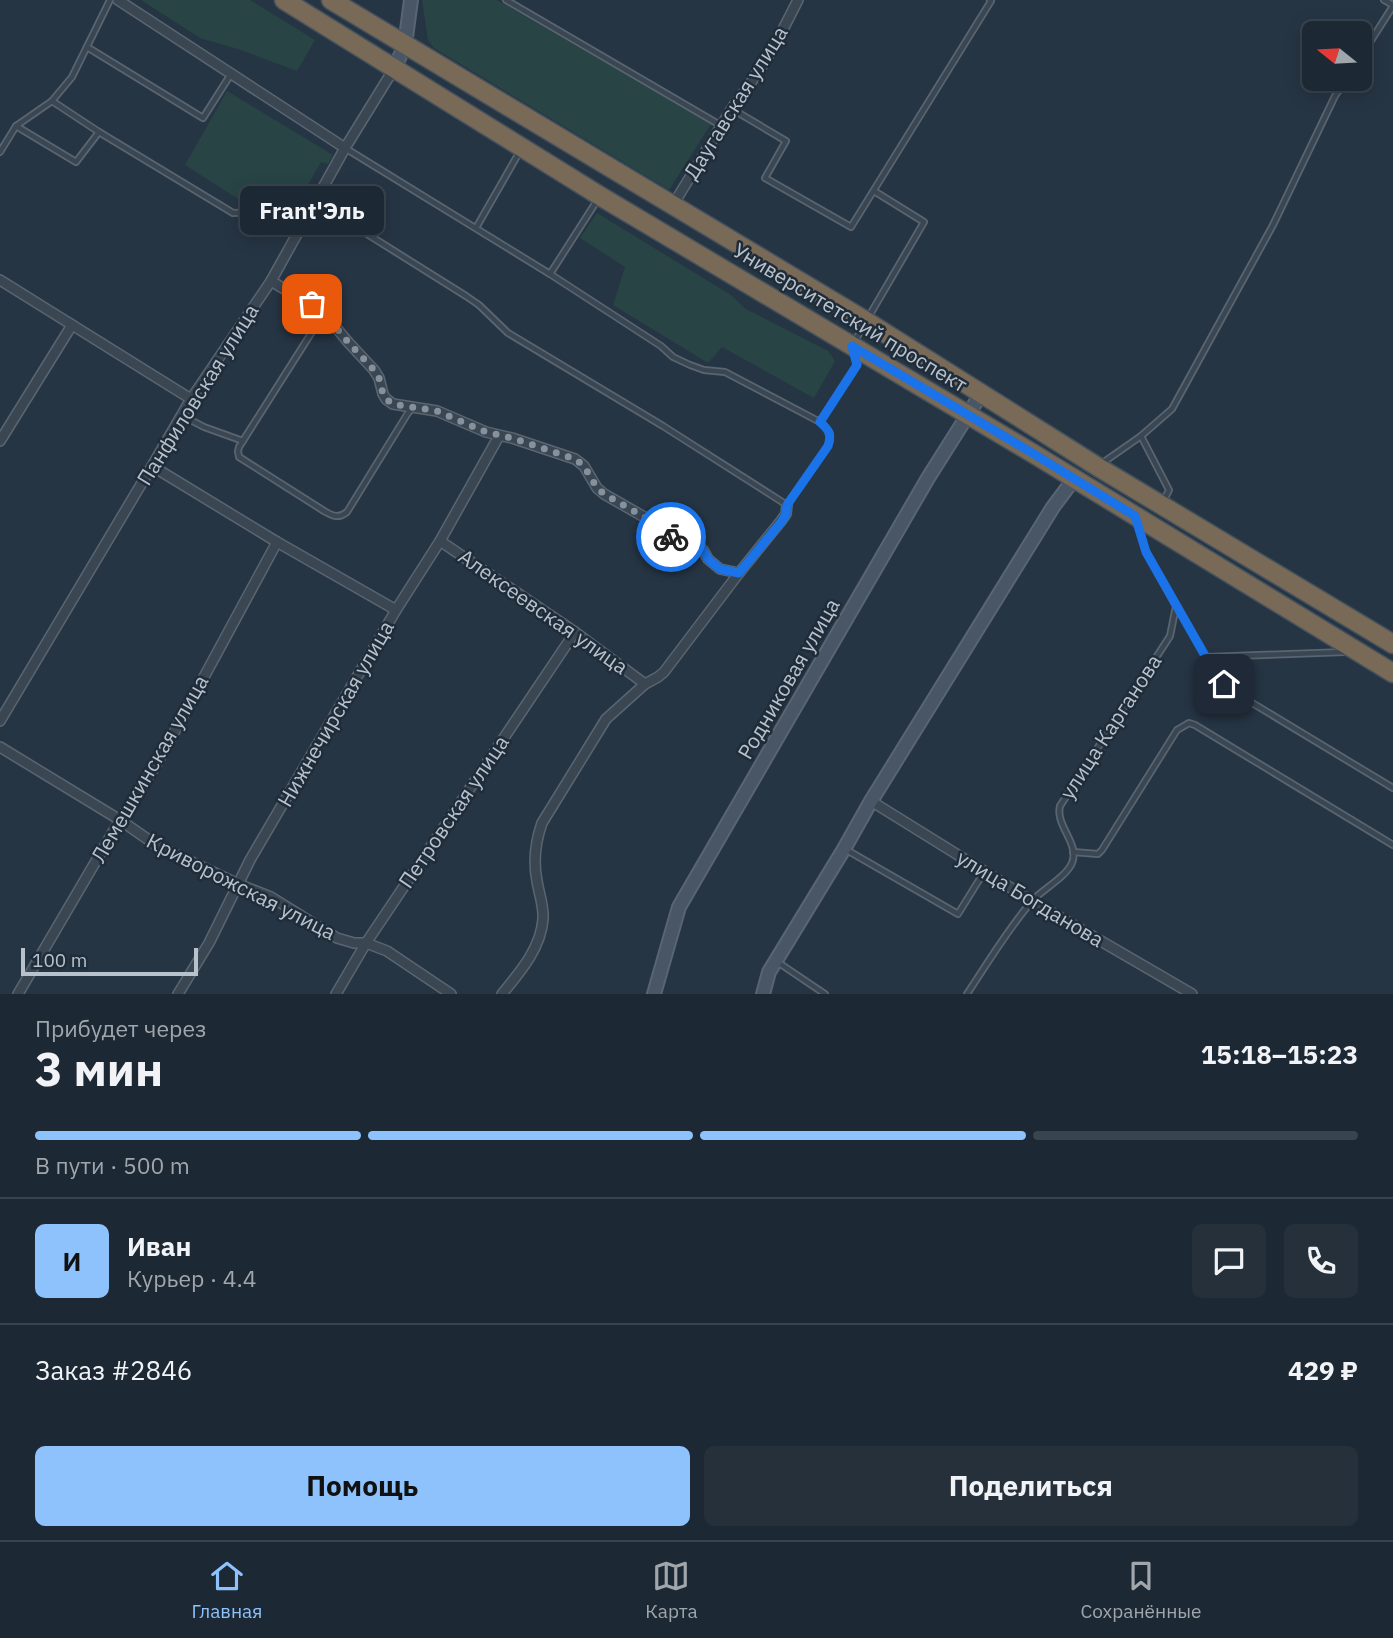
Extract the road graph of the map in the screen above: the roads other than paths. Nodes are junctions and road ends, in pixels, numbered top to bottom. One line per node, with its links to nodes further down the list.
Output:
1 (110, 0): 13 (lane)
2 (118, 0): 15 (street)
3 (284, 0): 14 (highway, Университетский проспект)
4 (331, 0): 12 (highway, Университетский проспект)
5 (411, 0): 12 (main road)
6 (506, 0): 19 (lane)
7 (798, 0): 18 (street, Даугавская улица)
8 (990, 0): 25 (lane)
9 (1384, 0): 10 (lane)
10 (1393, 6): 11 (lane)
11 (1372, 39)
12 (405, 45): 14 (main road); 28 (highway, Университетский проспект)
13 (86, 47): 15 (lane); 17 (lane)
14 (395, 67): 22 (highway, Университетский проспект); 23 (street, Панфиловская улица)
15 (231, 74): 23 (street)
16 (1338, 91): 45 (lane)
17 (52, 101): 20 (lane); 21 (lane)
18 (732, 108): 19 (street, Даугавская улица); 25 (lane)
19 (721, 125): 28 (street, Даугавская улица)
20 (16, 126): 21 (lane); 24 (lane)
21 (99, 132): 30 (lane)
22 (523, 147): 26 (highway, Университетский проспект); 29 (lane)
23 (345, 148): 27 (street, Панфиловская улица); 29 (lane)
24 (0, 152)
25 (874, 191): 35 (lane)
26 (600, 196): 31 (lane); 37 (highway, Университетский проспект)
27 (316, 201): 30 (street, Панфиловская улица); 51 (lane)
28 (673, 205): 35 (highway, Университетский проспект)
29 (475, 229): 31 (lane)
30 (296, 237): 33 (street, Панфиловская улица)
31 (550, 274): 43 (lane)
32 (0, 280): 36 (street)
33 (271, 281): 34 (street); 39 (street, Панфиловская улица)
34 (324, 313): 40 (street); 47 (lane)
35 (866, 321): 37 (lane); 38 (highway, Университетский проспект)
36 (72, 325): 39 (street); 46 (street)
37 (852, 346): 41 (highway, Университетский проспект); 43 (lane)
38 (981, 394): 41 (main road, Родниковая улица); 49 (highway, Университетский проспект)
39 (191, 400): 42 (street, Панфиловская улица)
40 (415, 407): 44 (street); 47 (lane)
41 (968, 414): 50 (highway, Университетский проспект); 83 (main road, Родниковая улица)
42 (181, 415): 47 (lane); 48 (street, Панфиловская улица)
43 (820, 422): 51 (lane)
44 (499, 436): 54 (street, Нижнечирская улица); 56 (street)
45 (1141, 436): 49 (lane); 52 (lane)
46 (0, 441)
47 (243, 441)
48 (152, 466): 55 (street); 65 (street, Панфиловская улица)
49 (1097, 467): 50 (street); 52 (highway, Университетский проспект)
50 (1074, 479): 53 (highway, Университетский проспект); 68 (main road)
51 (787, 505): 56 (street)
52 (1161, 505): 60 (highway, Университетский проспект)
53 (1135, 516): 57 (lane); 61 (highway, Университетский проспект)
54 (440, 541): 58 (street, Нижнечирская улица); 59 (street, Алексеевская улица)
55 (277, 542): 58 (street); 69 (street, Лемешкинская улица)
56 (739, 573): 64 (street)
57 (1176, 606): 62 (lane); 72 (lane, улица Карганова)
58 (397, 610): 74 (street, Нижнечирская улица)
59 (575, 632): 64 (street, Алексеевская улица); 76 (street, Петровская улица)
60 (1393, 644)
61 (1357, 652): 62 (lane); 63 (highway, Университетский проспект)
62 (1206, 657): 67 (lane)
63 (1393, 674)
64 (645, 684): 82 (street)
65 (0, 721)
66 (0, 747): 69 (street, Криворожская улица)
67 (1393, 788)
68 (871, 801): 71 (main road); 73 (street, улица Богданова)
69 (120, 820): 74 (street, Криворожская улица); 78 (street, Лемешкинская улица)
70 (1393, 845): 72 (lane)
71 (844, 849): 73 (lane); 77 (main road)
72 (1073, 852): 75 (lane)
73 (984, 872): 75 (street, улица Богданова)
74 (238, 884): 76 (street, Криворожская улица); 79 (street, Нижнечирская улица)
75 (1032, 901): 86 (lane); 87 (street, улица Богданова)
76 (366, 943): 80 (street, Петровская улица); 81 (street, Криворожская улица)
77 (775, 960): 84 (main road); 85 (lane)
78 (18, 994)
79 (178, 994)
80 (336, 994)
81 (451, 994)
82 (502, 994)
83 (654, 994)
84 (762, 994)
85 (825, 994)
86 (967, 994)
87 (1192, 994)

